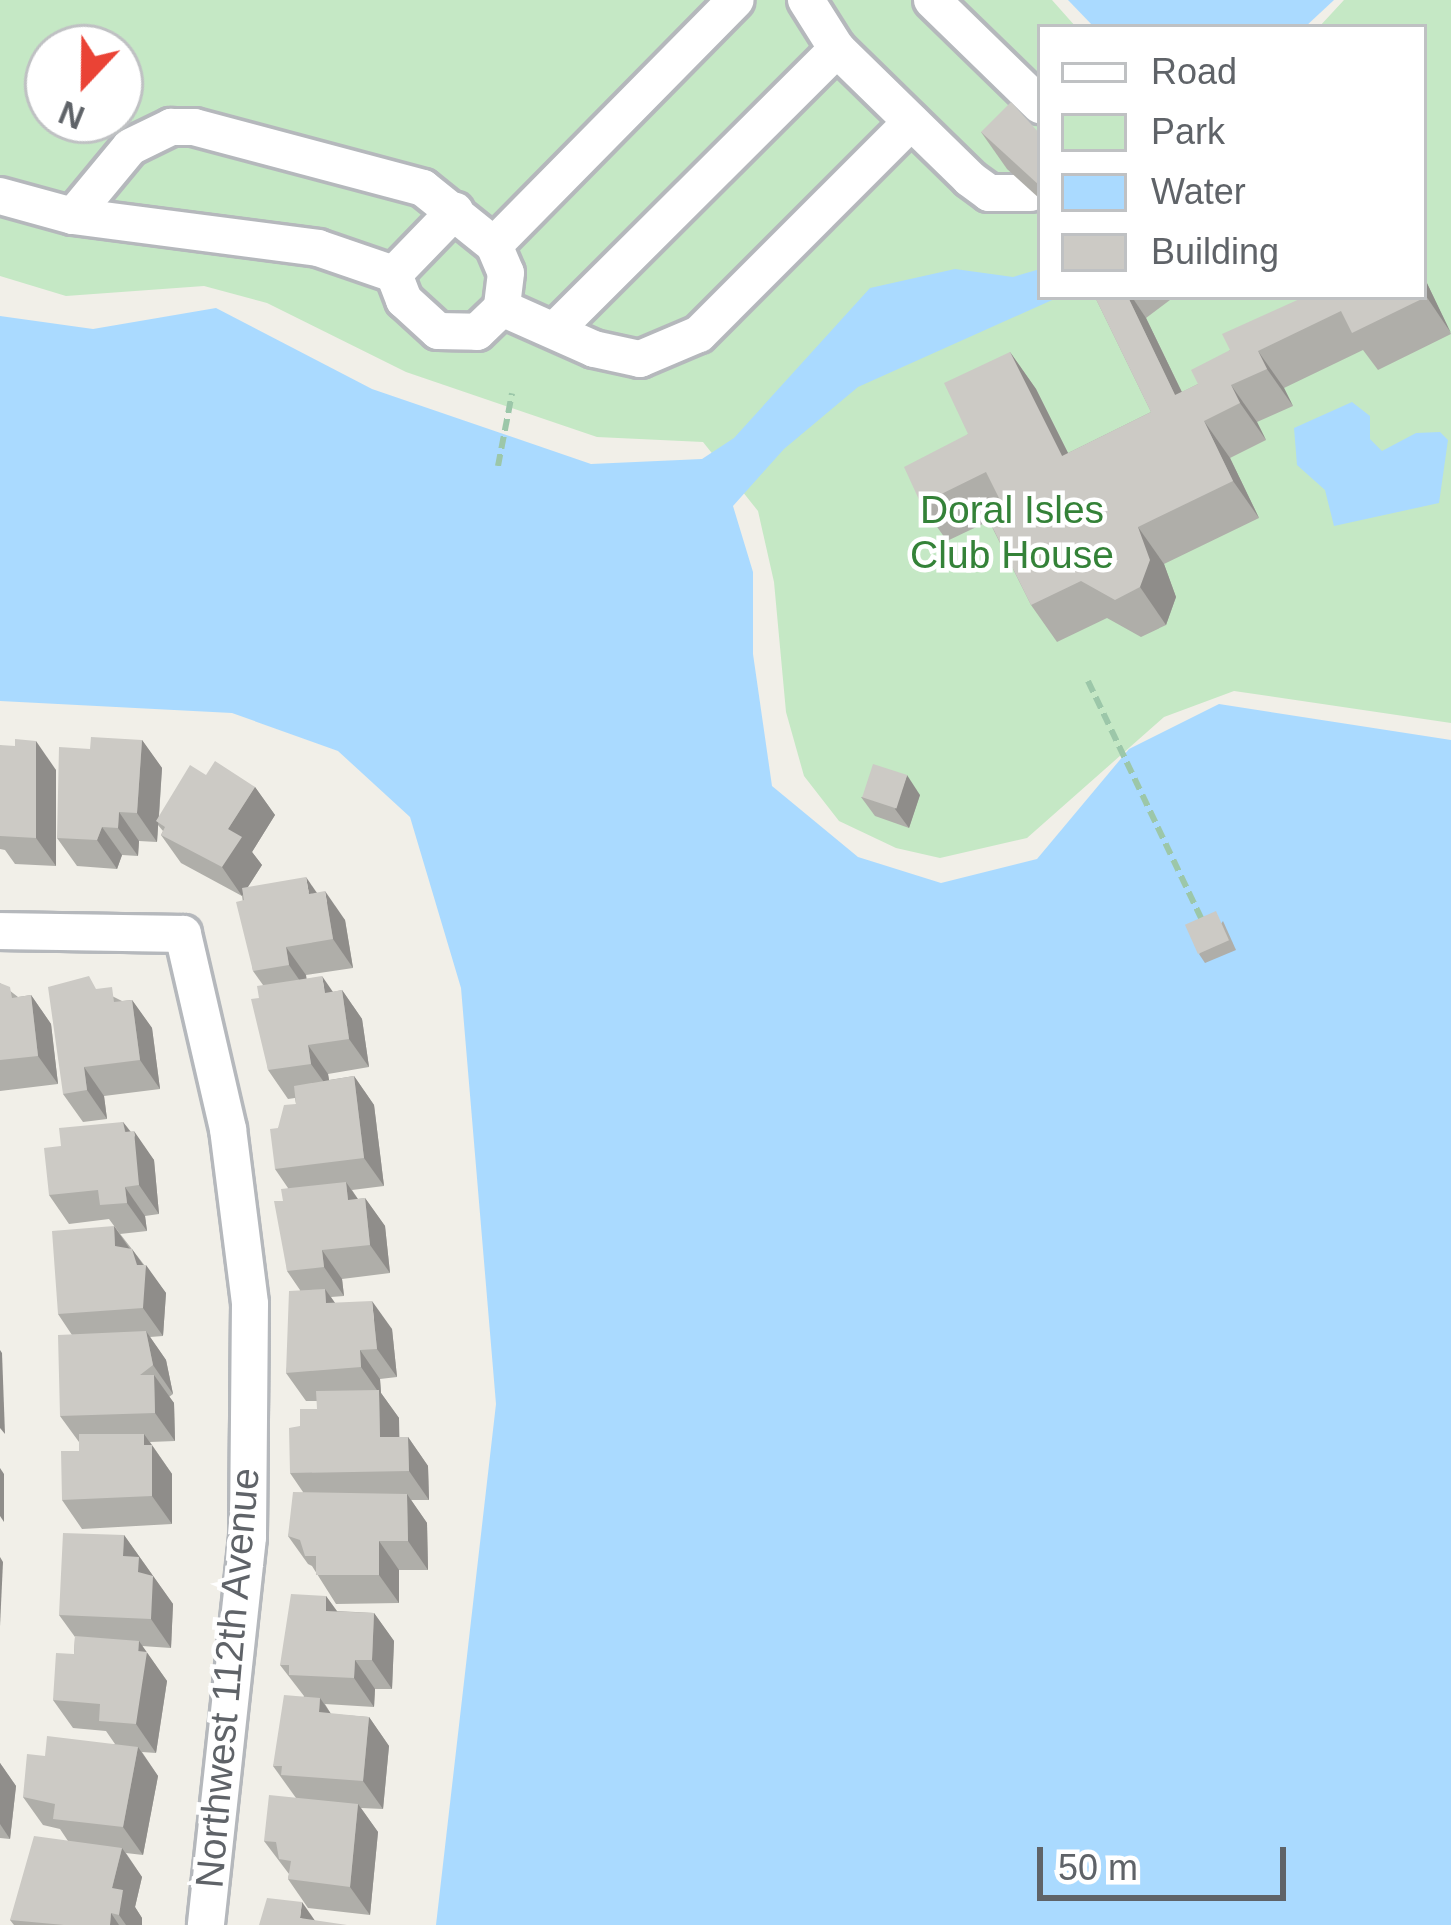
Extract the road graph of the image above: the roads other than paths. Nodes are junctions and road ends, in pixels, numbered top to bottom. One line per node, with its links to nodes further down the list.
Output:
1 (736, 0): 11 (street)
2 (806, 0): 4 (street)
3 (932, 0): 5 (street)
4 (837, 49): 6 (street); 14 (street)
5 (1037, 102)
6 (911, 122): 7 (street); 14 (street)
7 (1030, 193)
8 (0, 196): 10 (street)
9 (455, 211): 10 (street); 11 (street); 12 (street)
10 (73, 216): 12 (street)
11 (494, 244): 13 (street)
12 (394, 274): 13 (street)
13 (502, 308): 14 (street)
14 (556, 329)
15 (0, 931): 16 (street, Northwest 112th Avenue)
16 (206, 1925)

